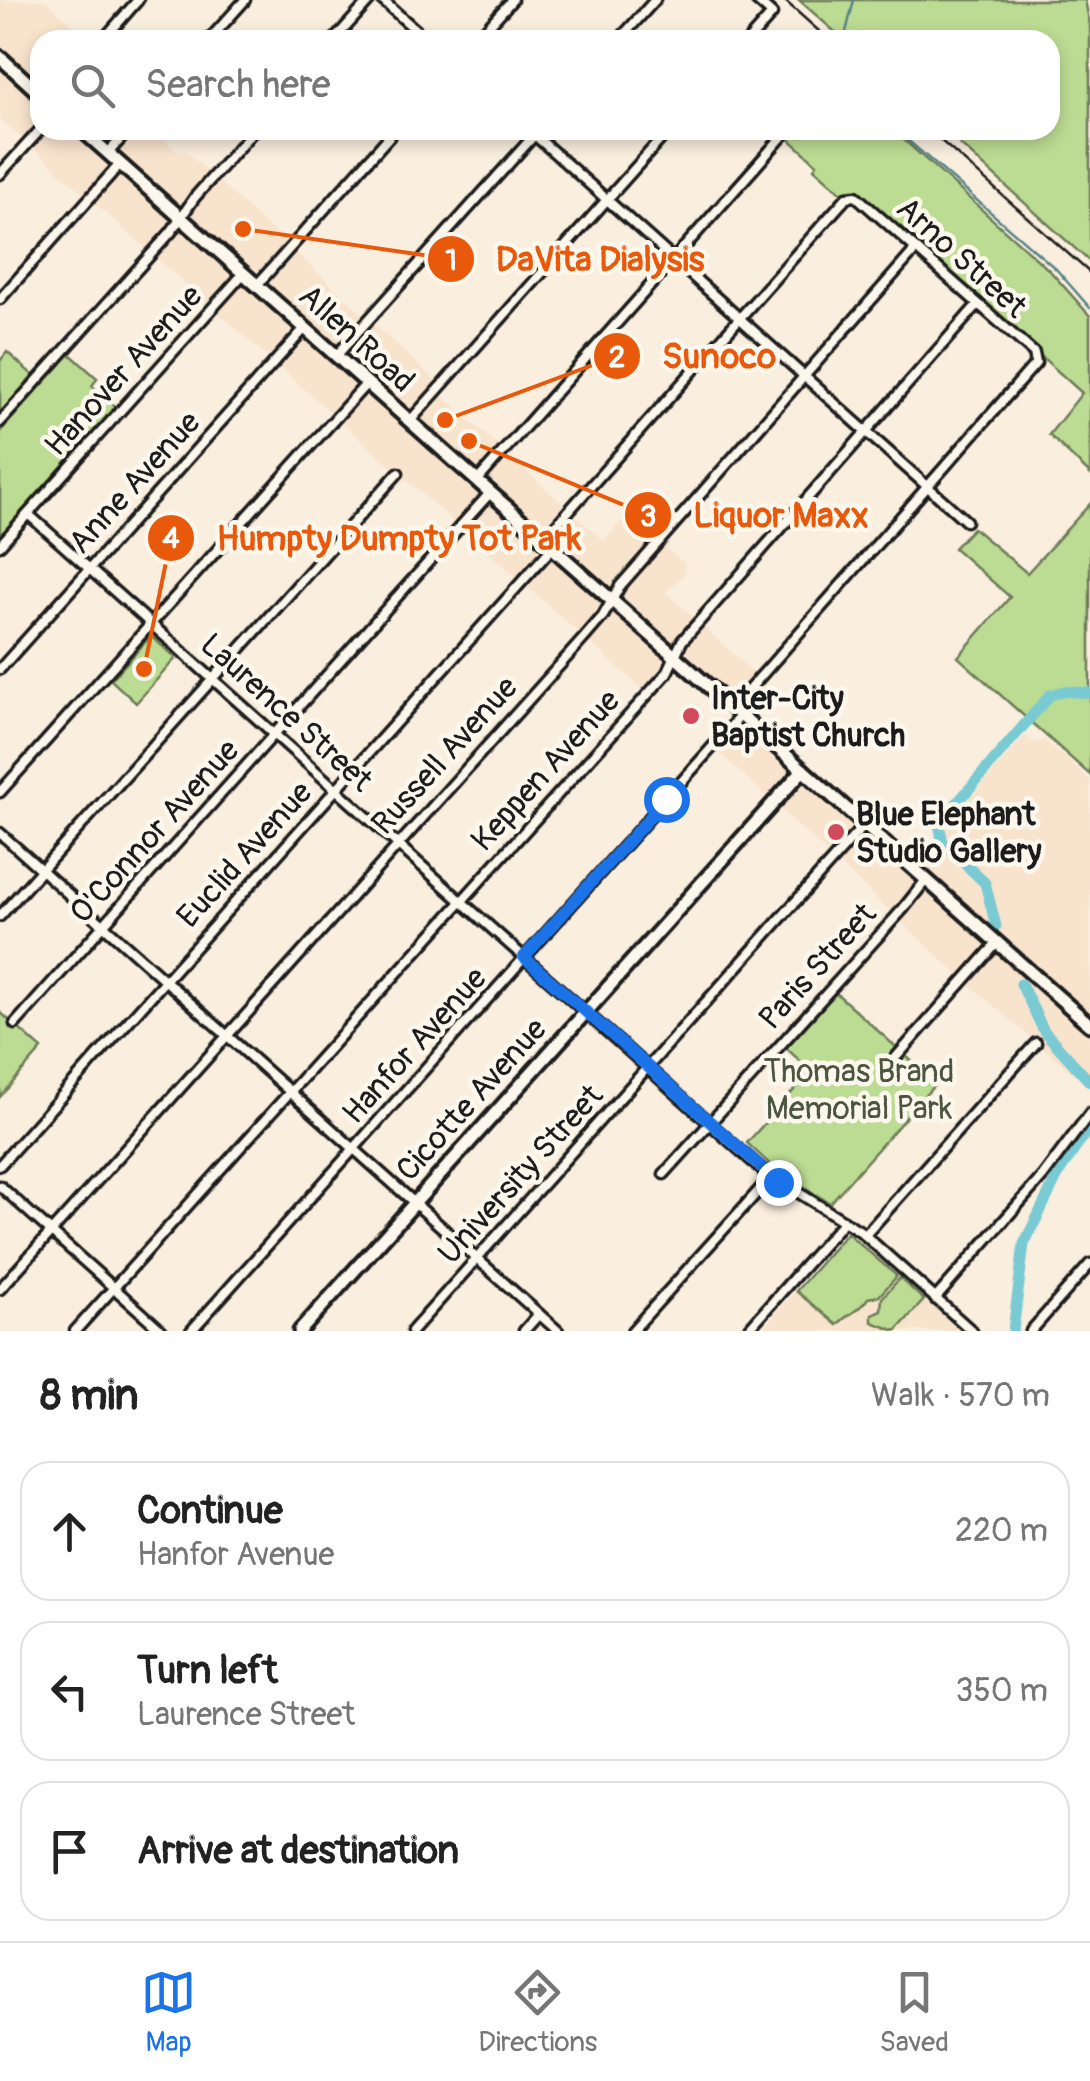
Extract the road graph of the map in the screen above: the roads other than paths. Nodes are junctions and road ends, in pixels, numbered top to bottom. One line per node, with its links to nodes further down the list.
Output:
1 (138, 0): 8 (street)
2 (245, 0): 9 (street)
3 (370, 0): 10 (street)
4 (382, 0): 11 (street)
5 (512, 0): 12 (street)
6 (655, 0): 13 (street)
7 (756, 0): 14 (street)
8 (111, 30)
9 (218, 30)
10 (343, 30)
11 (416, 30)
12 (485, 30)
13 (628, 30)
14 (758, 30)
15 (0, 57): 16 (main road)
16 (30, 85)
17 (31, 140): 28 (street)
18 (93, 140): 26 (main road, Allen Road)
19 (120, 140): 26 (street)
20 (245, 140): 31 (street)
21 (387, 140): 35 (street)
22 (526, 140): 40 (street)
23 (544, 140): 30 (street)
24 (660, 140): 30 (street)
25 (779, 140): 33 (street)
26 (108, 154): 27 (main road, Allen Road)
27 (120, 164): 31 (main road, Allen Road); 36 (street)
28 (0, 174)
29 (851, 195): 32 (street, Arno Street); 38 (street, Euclid Avenue)
30 (607, 199): 33 (street); 44 (street)
31 (180, 218): 34 (main road, Allen Road); 45 (street)
32 (916, 249): 37 (street, Arno Street); 42 (street, Russell Avenue)
33 (673, 259): 38 (street); 48 (street)
34 (244, 274): 35 (main road, Allen Road); 51 (street, Hanover Avenue)
35 (257, 286): 39 (main road, Allen Road)
36 (0, 299)
37 (978, 304): 41 (street, Arno Street); 46 (street, Keppen Avenue)
38 (740, 319): 42 (street); 53 (street, Euclid Avenue)
39 (305, 328): 40 (main road, Allen Road); 55 (street, Anne Avenue)
40 (336, 356): 43 (main road, Allen Road)
41 (1037, 360): 49 (street, Hanfor Avenue)
42 (804, 376): 46 (street); 56 (street, Russell Avenue)
43 (367, 383): 44 (main road, Allen Road); 57 (street)
44 (410, 421): 48 (main road, Allen Road)
45 (0, 422)
46 (866, 431): 49 (street); 58 (street, Keppen Avenue)
47 (398, 473): 60 (street)
48 (477, 481): 50 (main road, Allen Road)
49 (928, 488): 52 (street); 61 (street, Hanfor Avenue)
50 (490, 493): 53 (main road, Allen Road); 62 (street, O'Connor Avenue)
51 (28, 514): 54 (street, Hanover Avenue); 55 (street, Laurence Street)
52 (966, 521)
53 (548, 544): 56 (main road, Allen Road); 64 (street, Euclid Avenue)
54 (0, 545)
55 (90, 569): 57 (street, Laurence Street); 59 (street, Anne Avenue)
56 (612, 601): 58 (main road, Allen Road); 68 (street, Russell Avenue)
57 (152, 625): 60 (street, Laurence Street); 65 (street)
58 (675, 657): 61 (main road, Allen Road); 71 (street, Keppen Avenue)
59 (0, 669)
60 (213, 680): 62 (street, Laurence Street); 69 (street)
61 (737, 712): 63 (main road, Allen Road); 75 (street, Hanfor Avenue)
62 (274, 734): 64 (street, Laurence Street); 73 (street, O'Connor Avenue)
63 (803, 770): 66 (main road, Allen Road); 77 (main road, Cicotte Avenue)
64 (336, 789): 68 (street, Laurence Street); 76 (street, Euclid Avenue)
65 (0, 792)
66 (864, 825): 70 (main road, Allen Road); 83 (street, University Street)
67 (0, 833): 69 (street)
68 (397, 844): 71 (street, Laurence Street); 80 (street, Russell Avenue)
69 (42, 870): 72 (street); 73 (street)
70 (926, 880): 74 (main road, Allen Road); 86 (street, Paris Street)
71 (461, 900): 75 (street, Laurence Street); 84 (street, Keppen Avenue)
72 (0, 916)
73 (103, 925): 76 (street); 78 (street, O'Connor Avenue)
74 (997, 943): 79 (main road, Allen Road); 82 (street)
75 (524, 957): 77 (street, Laurence Street); 87 (street, Hanfor Avenue)
76 (165, 980): 80 (street); 88 (street, Euclid Avenue)
77 (586, 1012): 83 (street, Laurence Street); 92 (main road, Cicotte Avenue)
78 (15, 1024)
79 (1090, 1025)
80 (226, 1034): 84 (street); 94 (street, Russell Avenue)
81 (1036, 1043): 95 (street)
82 (891, 1064)
83 (648, 1068): 86 (street, Laurence Street); 96 (street, University Street)
84 (290, 1092): 87 (street); 98 (street, Keppen Avenue)
85 (1090, 1113): 100 (street)
86 (709, 1122): 89 (street, Paris Street); 90 (street, Laurence Street)
87 (354, 1149): 92 (street); 104 (street, Hanfor Avenue)
88 (0, 1166)
89 (664, 1174)
90 (771, 1177): 93 (street, Laurence Street); 109 (street)
91 (0, 1186): 94 (street)
92 (414, 1203): 96 (street); 105 (main road, Cicotte Avenue)
93 (844, 1221): 95 (street, Laurence Street); 110 (street)
94 (52, 1232): 98 (street); 99 (street, Russell Avenue)
95 (865, 1235): 100 (street, Laurence Street)
96 (478, 1259): 101 (street); 106 (street, University Street)
97 (1090, 1264): 112 (street)
98 (114, 1288): 102 (street, Keppen Avenue); 103 (street)
99 (0, 1289)
100 (936, 1299): 111 (street, Laurence Street)
101 (540, 1314): 107 (street); 108 (street)
102 (76, 1331)
103 (162, 1331)
104 (191, 1331)
105 (300, 1331)
106 (412, 1331)
107 (524, 1331)
108 (558, 1331)
109 (632, 1331)
110 (747, 1331)
111 (972, 1331)
112 (1031, 1331)

